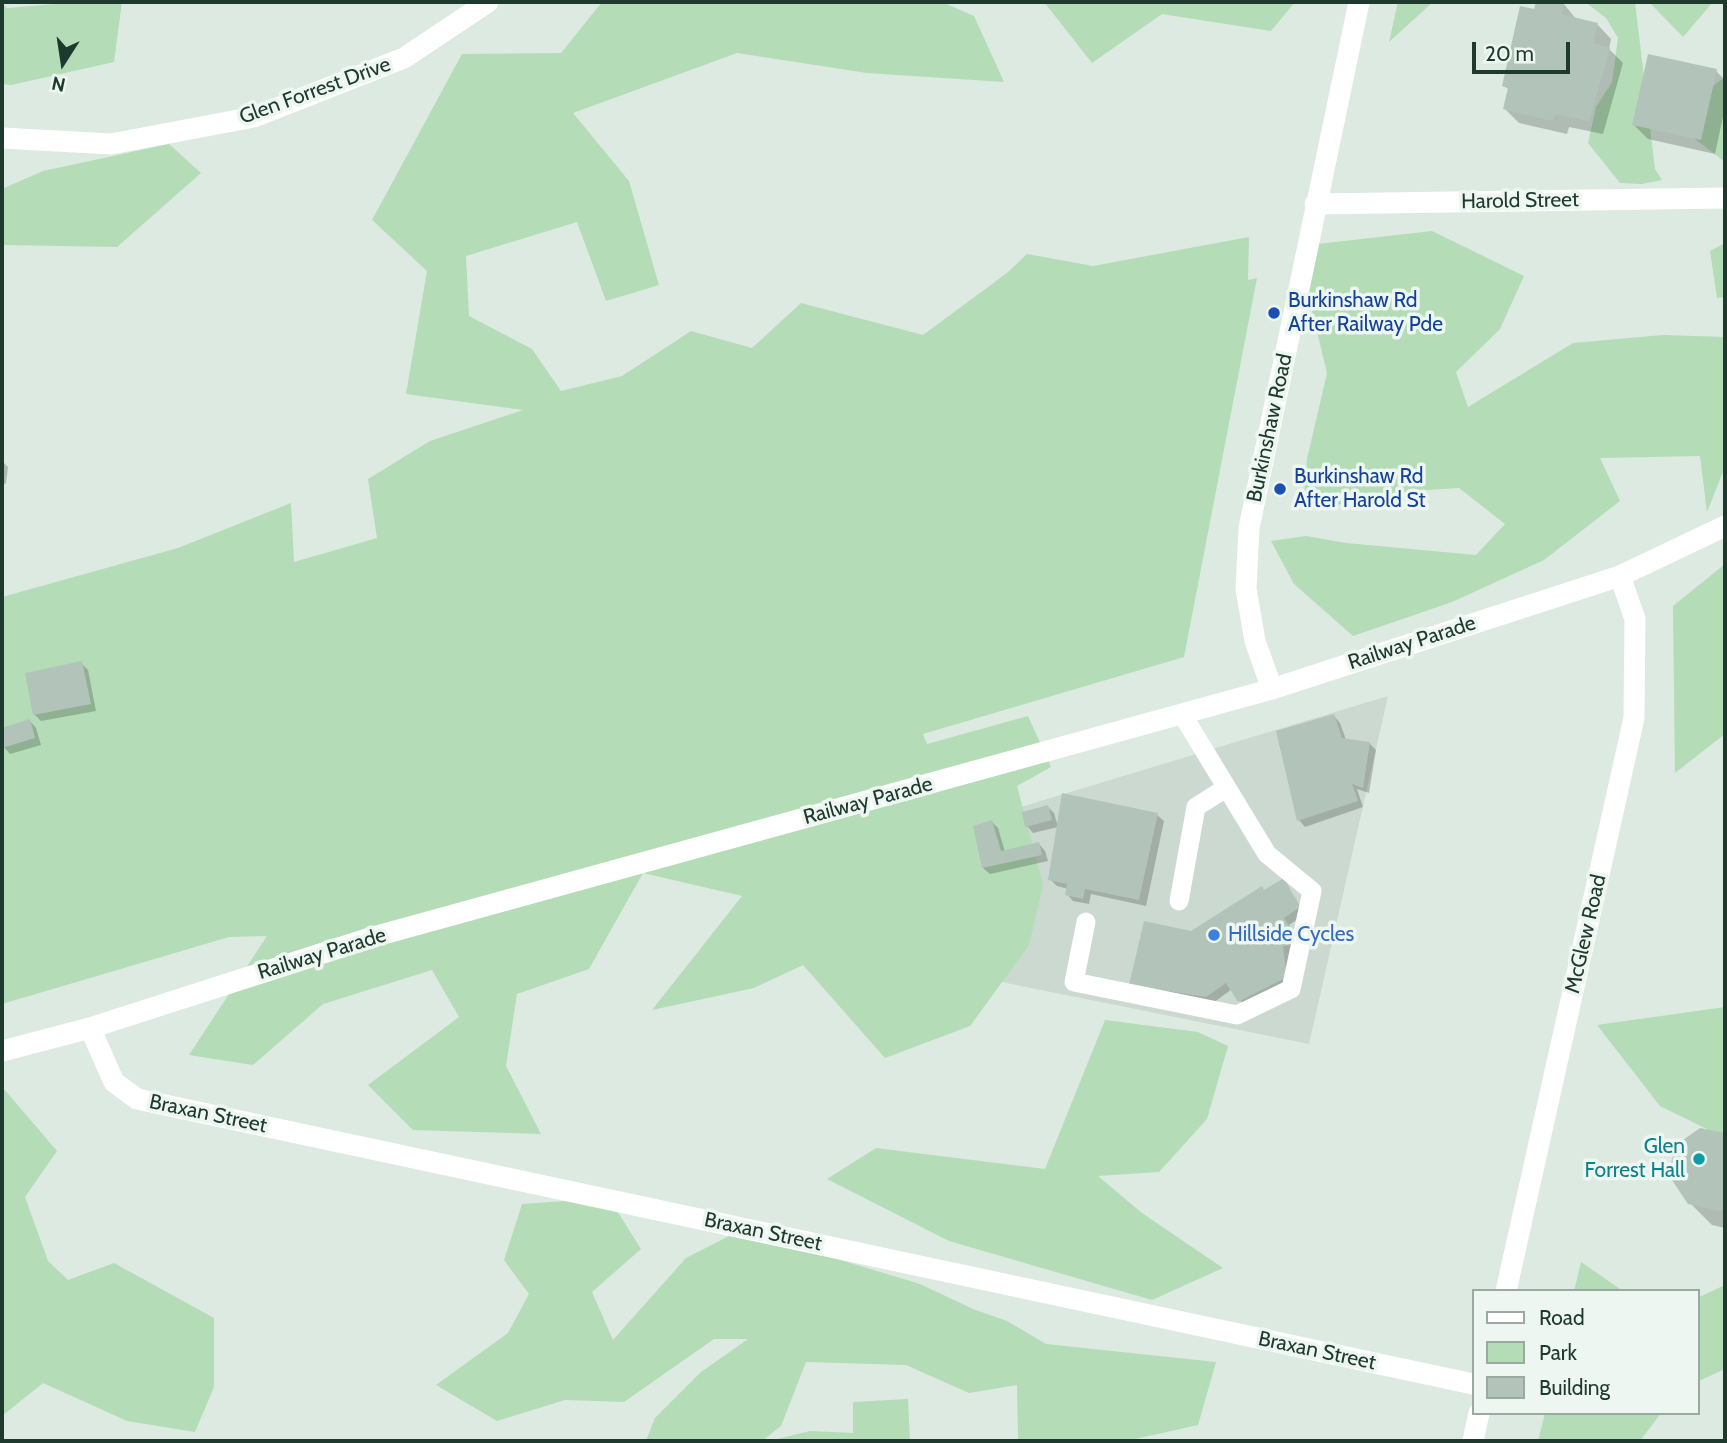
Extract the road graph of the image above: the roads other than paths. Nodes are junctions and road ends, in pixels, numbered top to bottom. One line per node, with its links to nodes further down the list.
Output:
1 (488, 2): 3 (street, Glen Forrest Drive)
2 (1359, 2): 5 (street, Burkinshaw Road)
3 (2, 138)
4 (1725, 198): 5 (street, Harold Street)
5 (1315, 204): 8 (street, Burkinshaw Road)
6 (1725, 526): 7 (street, Railway Parade)
7 (1620, 576): 8 (street, Railway Parade); 15 (street, McGlew Road)
8 (1272, 689): 9 (street, Railway Parade)
9 (1182, 714): 10 (lane); 13 (street, Railway Parade)
10 (1226, 788): 11 (lane); 12 (lane)
11 (1179, 901)
12 (1086, 922)
13 (90, 1028): 14 (street, Railway Parade); 16 (street, Braxan Street)
14 (2, 1051)
15 (1506, 1289)
16 (1472, 1384)
17 (1479, 1415): 18 (street)
18 (1473, 1441)

